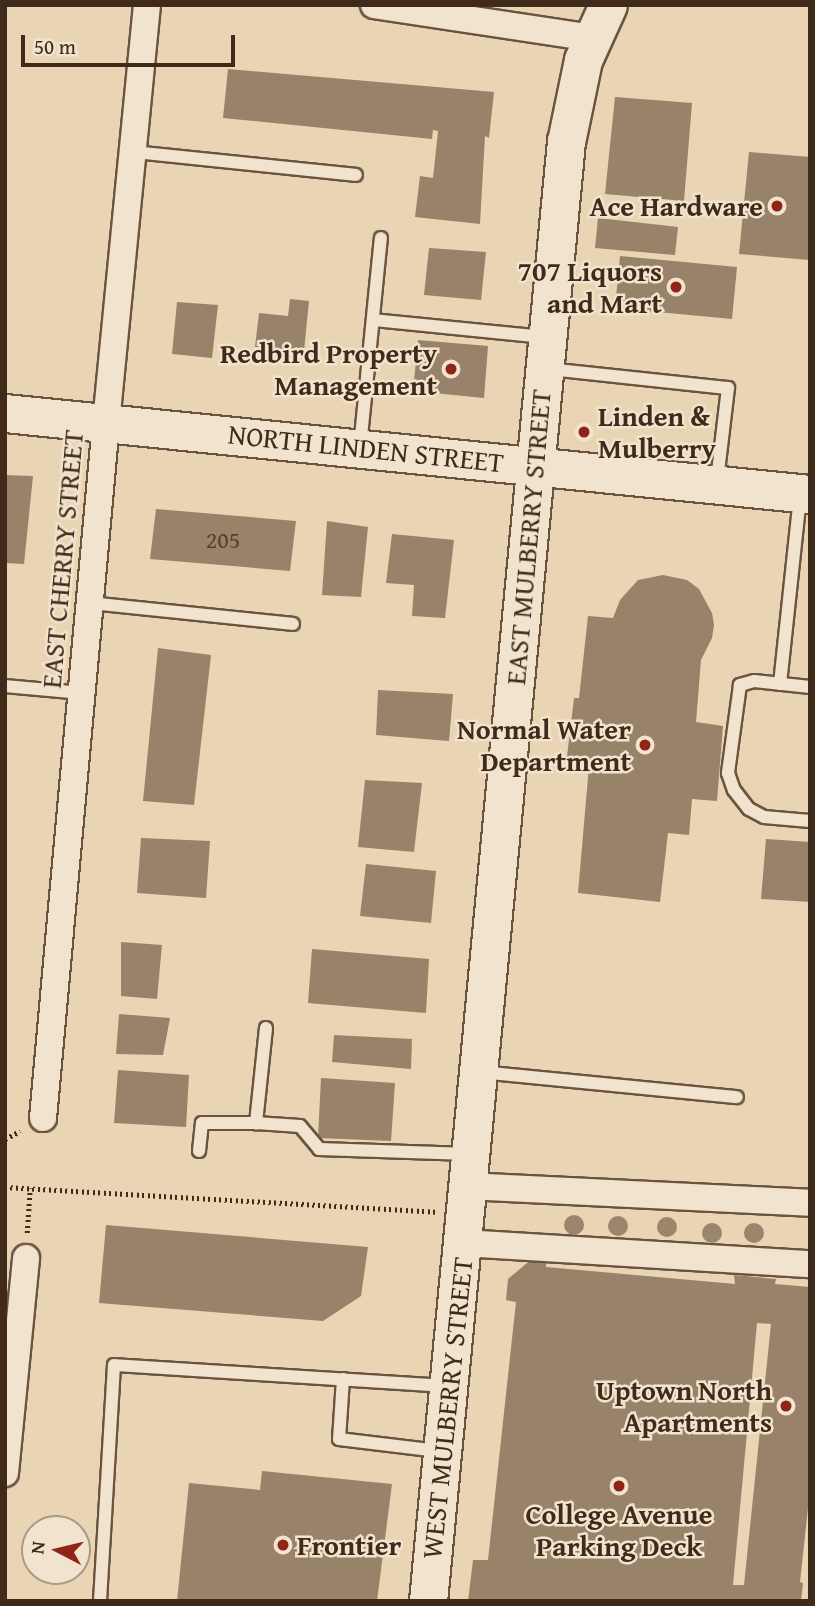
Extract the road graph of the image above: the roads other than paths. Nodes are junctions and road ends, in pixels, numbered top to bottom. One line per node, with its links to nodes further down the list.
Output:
1 (147, 5): 4 (street, EAST CHERRY STREET)
2 (381, 6): 3 (street)
3 (598, 24): 8 (main road, EAST MULBERRY STREET)
4 (134, 152): 5 (lane); 10 (street, EAST CHERRY STREET)
5 (356, 174)
6 (381, 238): 7 (lane)
7 (373, 320): 8 (lane); 11 (lane)
8 (546, 353): 12 (main road, EAST MULBERRY STREET); 13 (lane)
9 (5, 413): 10 (main road, NORTH LINDEN STREET)
10 (106, 423): 11 (main road, NORTH LINDEN STREET); 15 (street, EAST CHERRY STREET)
11 (360, 448): 12 (main road, NORTH LINDEN STREET)
12 (535, 465): 13 (main road, NORTH LINDEN STREET); 23 (main road, EAST MULBERRY STREET)
13 (717, 484): 14 (main road, NORTH LINDEN STREET)
14 (805, 493): 17 (lane)
15 (90, 603): 16 (lane); 20 (street, EAST CHERRY STREET)
16 (293, 624)
17 (779, 684): 19 (lane); 21 (lane)
18 (5, 686): 20 (lane)
19 (810, 687)
20 (82, 693): 25 (street, EAST CHERRY STREET)
21 (810, 821)
22 (266, 1028): 26 (lane)
23 (477, 1071): 24 (lane); 28 (main road, EAST MULBERRY STREET)
24 (737, 1097)
25 (43, 1118)
26 (256, 1124): 27 (lane); 28 (lane)
27 (199, 1151)
28 (465, 1200): 29 (street); 31 (street); 33 (main road, WEST MULBERRY STREET)
29 (810, 1203)
30 (26, 1258): 35 (street)
31 (810, 1264)
32 (343, 1380): 33 (lane); 34 (lane); 36 (lane)
33 (448, 1386): 34 (main road, WEST MULBERRY STREET)
34 (442, 1452): 37 (main road, WEST MULBERRY STREET)
35 (5, 1473)
36 (100, 1601)
37 (428, 1601)

